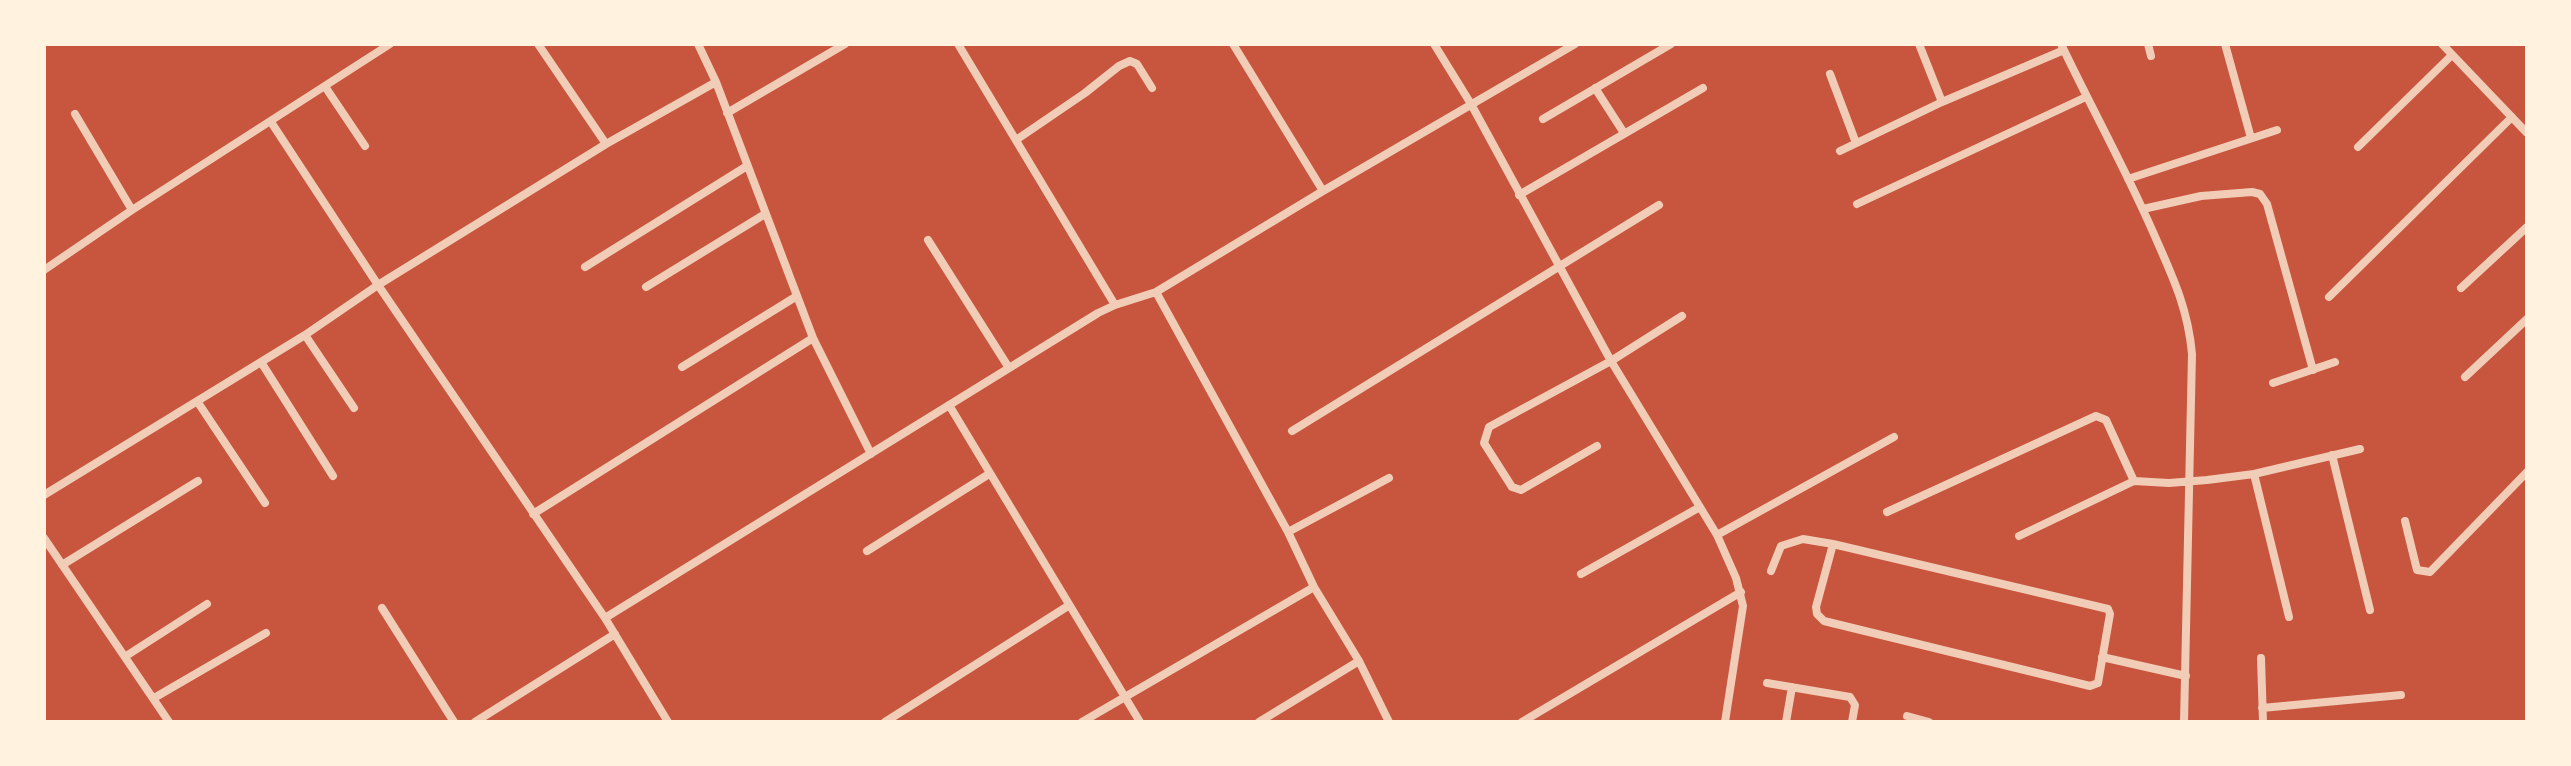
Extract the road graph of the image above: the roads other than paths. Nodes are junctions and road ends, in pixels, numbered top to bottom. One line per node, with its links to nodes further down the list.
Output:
1 (390, 44): 19 (street)
2 (538, 44): 37 (street)
3 (698, 44): 18 (street)
4 (845, 44): 26 (street)
5 (958, 44): 35 (street)
6 (1233, 44): 43 (street)
7 (1434, 44): 25 (street)
8 (1575, 44): 25 (street)
9 (1671, 44): 21 (street)
10 (1919, 44): 24 (street)
11 (2148, 44): 16 (street)
12 (2225, 44): 34 (street)
13 (2442, 44): 15 (street)
14 (2062, 47): 23 (street); 24 (street)
15 (2452, 55): 28 (street); 39 (street)
16 (2151, 56)
17 (1830, 74): 36 (street)
18 (716, 82): 26 (street); 37 (street)
19 (326, 88): 30 (street); 38 (street)
20 (1152, 88): 35 (street)
21 (1595, 88): 29 (street); 32 (street)
22 (1703, 88): 32 (street)
23 (2086, 97): 42 (street); 45 (street)
24 (1942, 102): 36 (street)
25 (1471, 104): 43 (street); 44 (street)
26 (727, 113): 41 (street)
27 (75, 114): 48 (street)
28 (2512, 117): 33 (street); 60 (street)
29 (1543, 119)
30 (271, 122): 48 (street); 55 (street)
31 (2277, 130): 34 (street)
32 (1624, 133): 44 (street)
33 (2527, 133)
34 (2251, 138): 42 (street)
35 (1016, 140): 61 (street)
36 (1856, 143): 40 (street)
37 (606, 144): 55 (street)
38 (365, 146)
39 (2358, 147)
40 (1840, 151)
41 (747, 166): 49 (street); 53 (street)
42 (2128, 179): 47 (street)
43 (1323, 191): 58 (street)
44 (1519, 195): 52 (street)
45 (1857, 204)
46 (1659, 205): 52 (street)
47 (2143, 209): 71 (street); 88 (street)
48 (132, 210): 54 (street)
49 (765, 214): 56 (street); 59 (street)
50 (2527, 227): 57 (street)
51 (928, 240): 70 (street)
52 (1558, 266): 66 (street); 77 (street)
53 (585, 267)
54 (44, 270)
55 (378, 285): 64 (street); 95 (street)
56 (646, 287)
57 (2461, 288)
58 (1156, 292): 61 (street); 97 (street)
59 (797, 296): 65 (street); 69 (street)
60 (2329, 297)
61 (1115, 305): 70 (street)
62 (1682, 316): 66 (street)
63 (2527, 319): 72 (street)
64 (305, 335): 67 (street); 76 (street)
65 (813, 338): 81 (street); 95 (street)
66 (1611, 361): 79 (street); 93 (street)
67 (261, 362): 74 (street); 86 (street)
68 (2335, 362): 71 (street)
69 (682, 367)
70 (1009, 368): 75 (street)
71 (2313, 370): 73 (street)
72 (2465, 377)
73 (2273, 383)
74 (197, 401): 91 (street); 92 (street)
75 (949, 405): 81 (street); 84 (street)
76 (354, 408)
77 (1292, 431)
78 (1894, 437): 98 (street)
79 (1597, 446)
80 (2360, 449): 82 (street)
81 (871, 454): 113 (street)
82 (2332, 455): 85 (street); 111 (street)
83 (2527, 472): 96 (street)
84 (989, 474): 102 (street); 109 (street)
85 (2254, 474): 88 (street); 112 (street)
86 (333, 476)
87 (1389, 478): 97 (street)
88 (2190, 480): 90 (street); 120 (street)
89 (198, 481): 103 (street)
90 (2134, 481): 94 (street); 99 (street)
91 (44, 495)
92 (265, 503)
93 (1700, 507): 98 (street); 105 (street)
94 (1887, 512)
95 (533, 514): 113 (street)
96 (2405, 521)
97 (1288, 532): 106 (street)
98 (1717, 535): 107 (street)
99 (2019, 536)
100 (44, 538): 103 (street)
101 (1833, 544): 104 (street); 117 (street); 117 (street)
102 (867, 551)
103 (62, 565): 116 (street)
104 (1771, 571)
105 (1581, 574)
106 (1314, 587): 119 (street); 123 (street)
107 (1741, 592): 137 (street); 138 (street)
108 (207, 604): 116 (street)
109 (1068, 606): 123 (street); 132 (street)
110 (382, 608): 129 (street)
111 (2370, 610)
112 (2289, 617)
113 (605, 618): 115 (street)
114 (266, 633): 125 (street)
115 (615, 634): 130 (street); 131 (street)
116 (126, 656): 125 (street)
117 (2102, 657): 120 (street)
118 (2261, 658): 126 (street)
119 (1359, 661): 135 (street); 136 (street)
120 (2186, 676): 142 (street)
121 (1767, 683): 122 (street)
122 (1792, 687): 139 (street); 140 (street)
123 (1125, 695): 133 (street); 134 (street)
124 (2401, 695): 126 (street)
125 (154, 698): 128 (street)
126 (2262, 708): 143 (street)
127 (1907, 716): 141 (street)
128 (169, 722)
129 (454, 722)
130 (475, 722)
131 (668, 722)
132 (885, 722)
133 (1082, 722)
134 (1140, 722)
135 (1259, 722)
136 (1389, 722)
137 (1522, 722)
138 (1725, 722)
139 (1786, 722)
140 (1852, 722)
141 (1929, 722)
142 (2184, 722)
143 (2263, 722)

